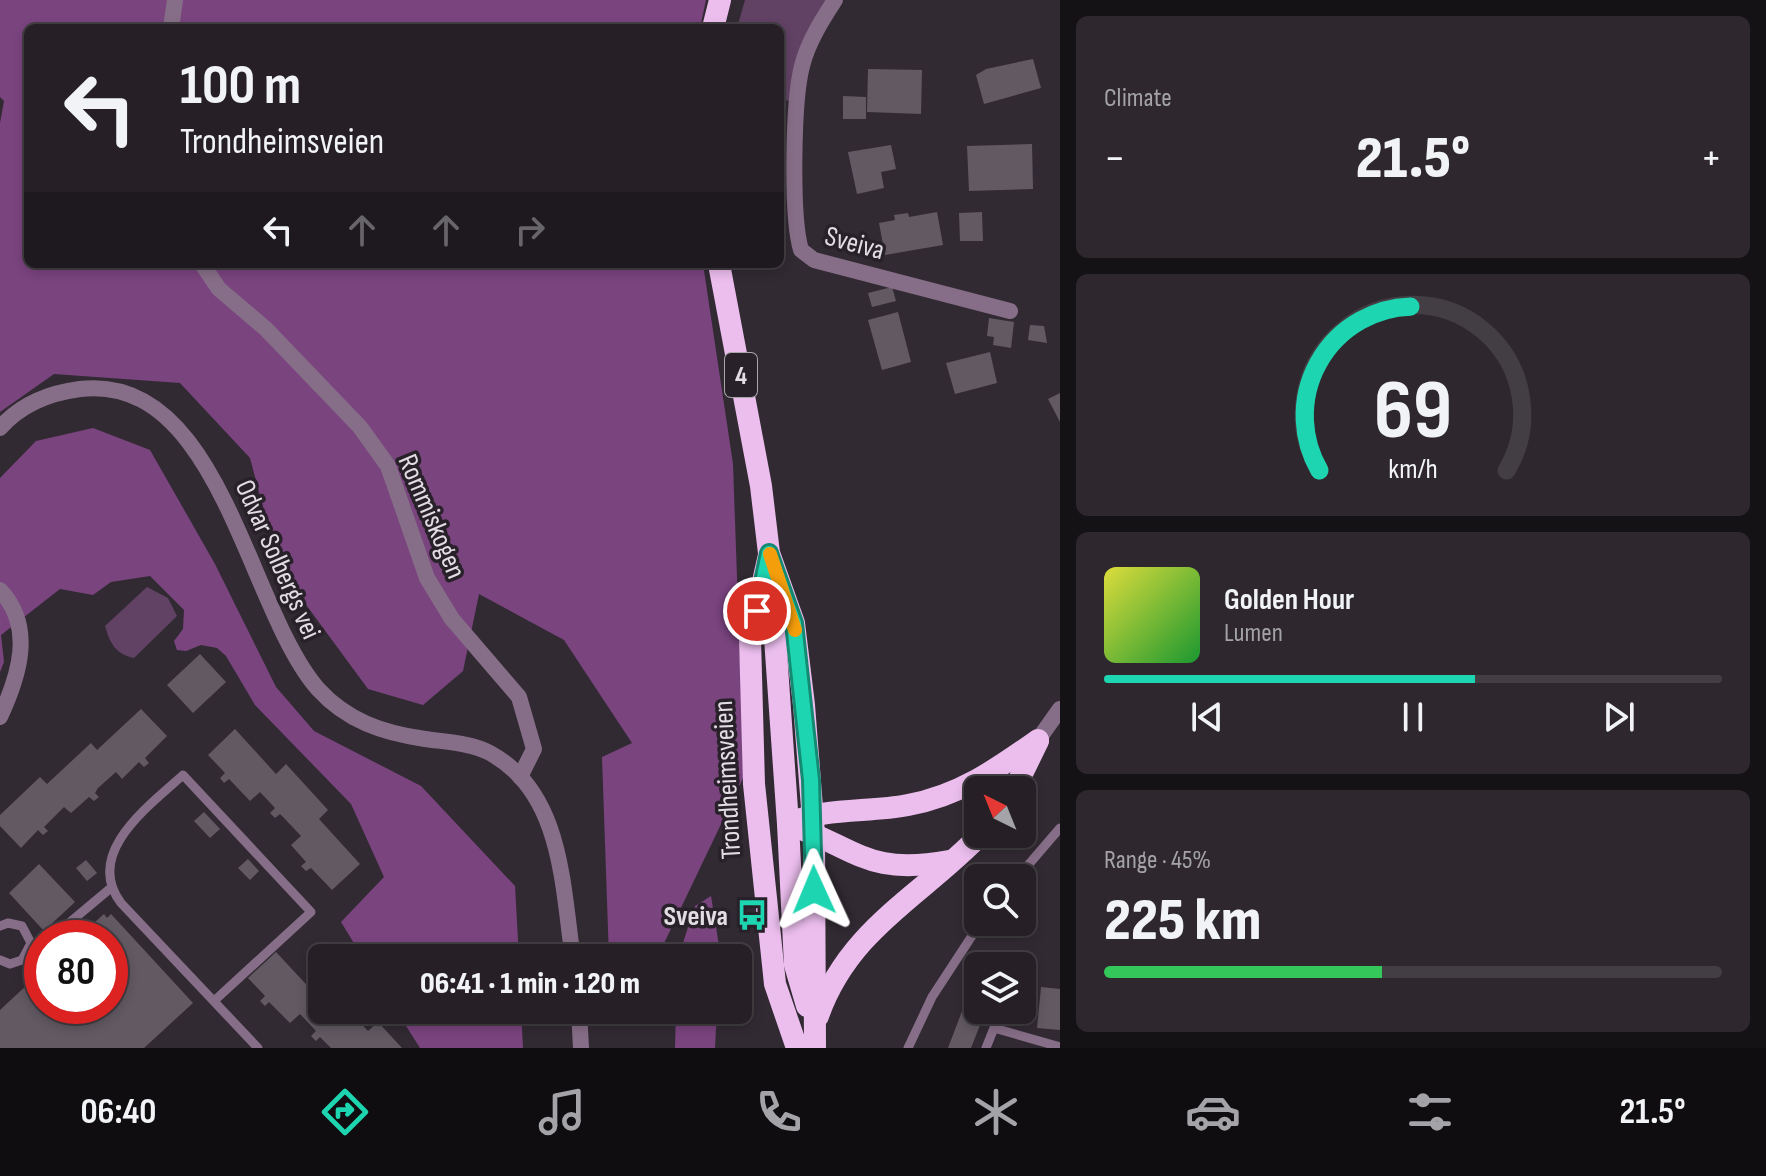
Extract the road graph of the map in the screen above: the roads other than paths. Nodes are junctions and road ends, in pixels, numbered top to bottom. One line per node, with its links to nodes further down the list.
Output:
1 (175, 0): 4 (street)
2 (720, 0): 5 (highway)
3 (835, 0): 8 (street, Sveiva)
4 (172, 24)
5 (714, 24)
6 (205, 268): 16 (street, Rommiskogen)
7 (720, 268): 10 (highway, Trondheimsveien / 4)
8 (1010, 311)
9 (0, 428): 16 (street, Odvar Solbergs vei)
10 (769, 553): 17 (highway, Trondheimsveien / 4); 18 (highway); 37 (highway, Trondheimsveien / 4)
11 (0, 590): 13 (street)
12 (1060, 709): 14 (street)
13 (0, 717)
14 (1038, 740): 15 (highway); 17 (highway)
15 (1021, 776)
16 (520, 777): 28 (street, Odvar Solbergs vei)
17 (813, 823): 18 (highway); 21 (highway); 33 (highway, Trondheimsveien / 4)
18 (788, 824): 33 (highway)
19 (1060, 828): 22 (lane)
20 (964, 848): 21 (highway)
21 (949, 861): 33 (highway)
22 (1029, 864)
23 (112, 887): 24 (lane); 31 (lane); 31 (lane)
24 (73, 920)
25 (0, 926): 26 (lane)
26 (24, 930)
27 (972, 936): 38 (lane)
28 (571, 944)
29 (24, 956): 30 (lane)
30 (0, 960)
31 (214, 1001): 35 (lane)
32 (580, 1024): 36 (street)
33 (814, 1038)
34 (1060, 1047): 39 (lane)
35 (258, 1048)
36 (581, 1048)
37 (797, 1048)
38 (908, 1048)
39 (986, 1048)

